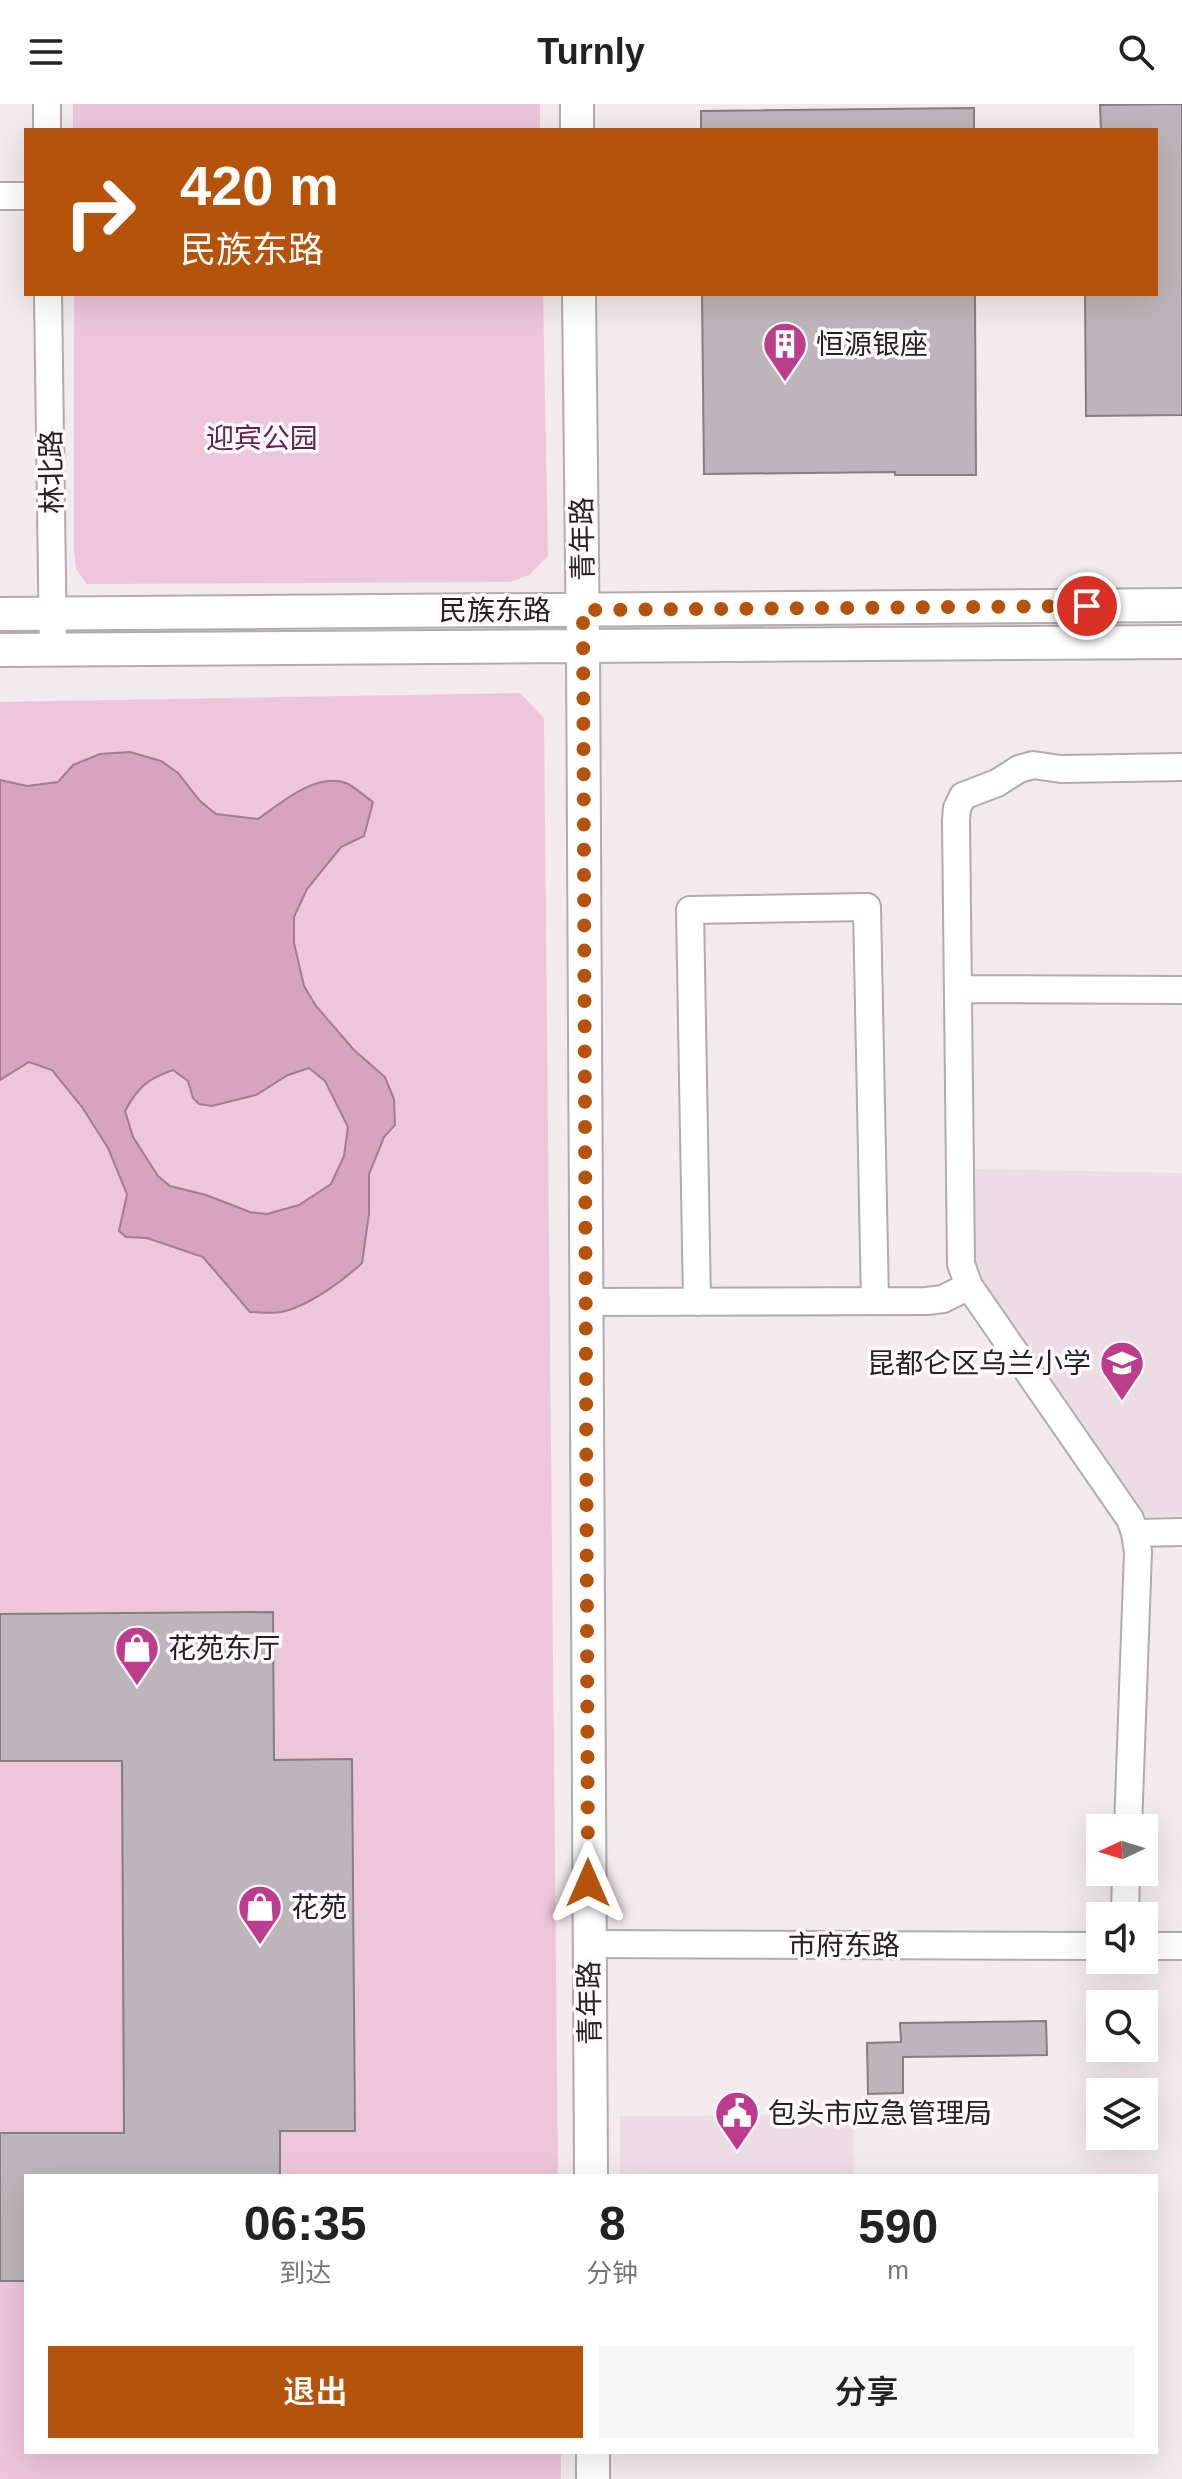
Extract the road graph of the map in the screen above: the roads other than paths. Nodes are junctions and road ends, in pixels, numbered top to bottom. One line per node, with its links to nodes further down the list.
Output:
1 (47, 104): 3 (street)
2 (577, 104): 4 (main road)
3 (47, 128)
4 (577, 128)
5 (0, 196): 6 (street)
6 (24, 196)
7 (48, 296): 11 (street, 林北路)
8 (579, 296): 10 (main road, 青年路)
9 (1182, 605): 10 (main road, 民族东路)
10 (583, 610): 11 (main road, 民族东路); 14 (main road, 青年路)
11 (53, 613): 12 (main road, 民族东路); 15 (street, 林北路)
12 (0, 614)
13 (1182, 642): 14 (main road, 民族东路)
14 (583, 647): 15 (main road, 民族东路); 22 (main road, 青年路)
15 (53, 649): 16 (main road, 民族东路)
16 (0, 650)
17 (1182, 767): 18 (street)
18 (958, 989): 19 (street); 20 (street)
19 (1182, 990)
20 (969, 1286): 21 (street); 25 (street)
21 (875, 1301): 23 (street); 23 (street)
22 (586, 1302): 23 (street); 27 (main road, 青年路)
23 (697, 1302)
24 (1182, 1532): 25 (street)
25 (1135, 1533): 26 (street)
26 (1129, 1814)
27 (589, 1944): 28 (street, 市府东路); 31 (main road, 青年路)
28 (1086, 1946)
29 (1158, 1946): 30 (street)
30 (1182, 1946)
31 (591, 2174)
32 (593, 2454): 33 (main road)
33 (593, 2479)

